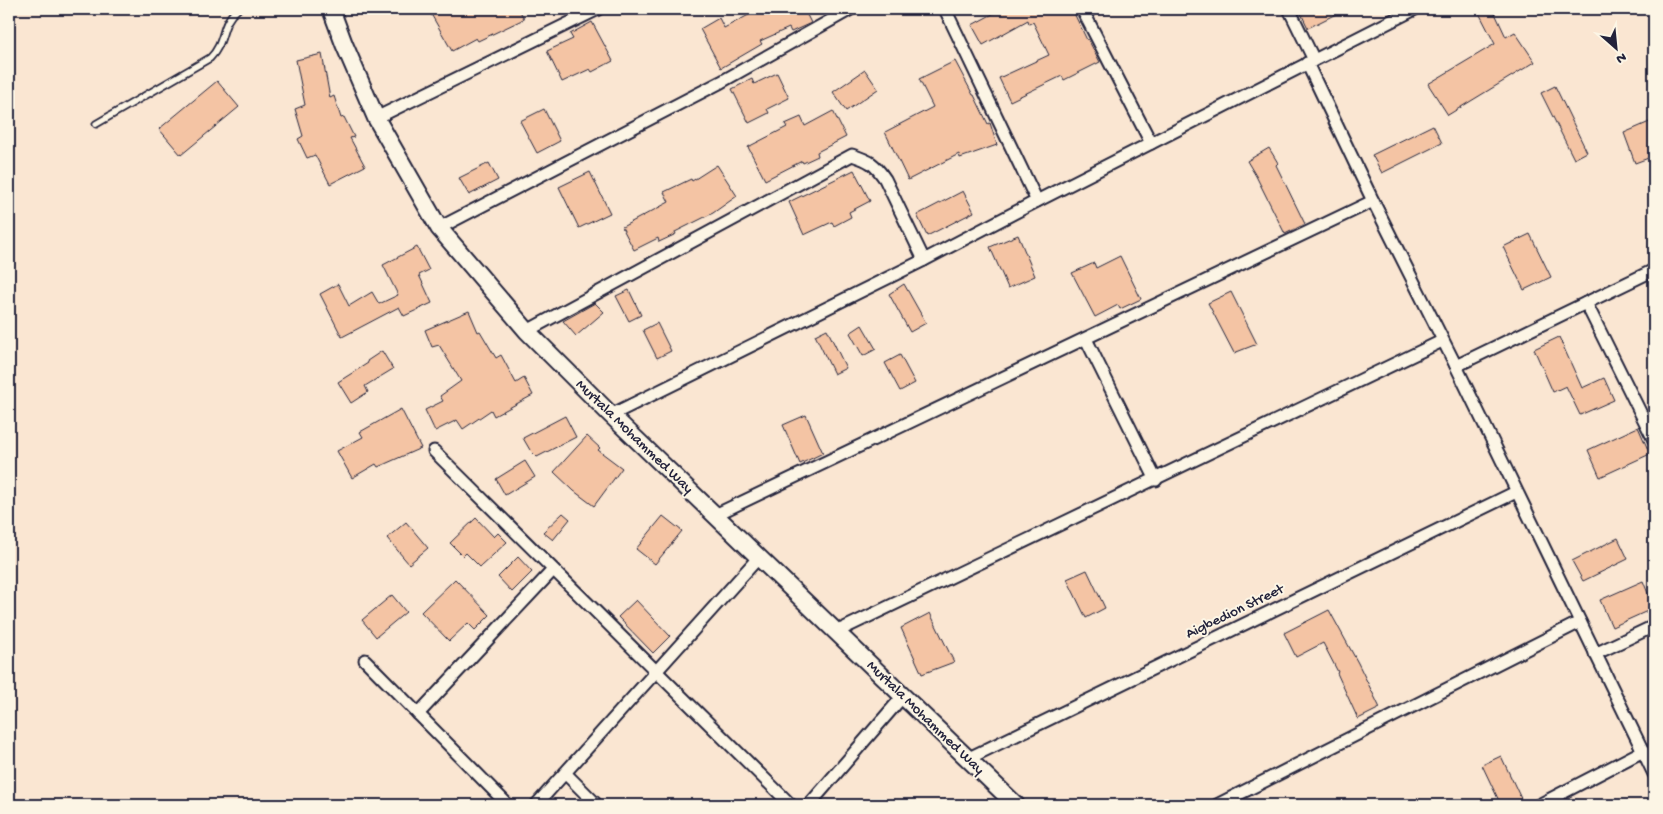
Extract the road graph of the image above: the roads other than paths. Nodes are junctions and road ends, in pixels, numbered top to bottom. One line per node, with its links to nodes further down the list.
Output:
1 (238, 9): 11 (lane)
2 (332, 9): 10 (street, Murtala Mohammed Way)
3 (598, 9): 10 (street)
4 (851, 9): 15 (street)
5 (945, 9): 13 (street)
6 (1082, 9): 12 (street)
7 (1289, 9): 9 (street)
8 (1415, 9): 9 (street)
9 (1311, 62): 12 (street); 14 (street)
10 (376, 118): 15 (street, Murtala Mohammed Way)
11 (96, 124)
12 (1151, 143): 13 (street)
13 (1037, 201): 16 (street)
14 (1373, 201): 20 (street); 21 (street)
15 (439, 228): 19 (street, Murtala Mohammed Way)
16 (924, 260): 19 (street); 23 (street)
17 (1654, 270): 18 (street)
18 (1586, 303): 22 (street); 24 (street)
19 (528, 330): 23 (street, Murtala Mohammed Way)
20 (1086, 339): 26 (street); 28 (street)
21 (1442, 342): 22 (street); 26 (street)
22 (1456, 366): 27 (street)
23 (611, 415): 28 (street, Murtala Mohammed Way)
24 (1654, 440)
25 (434, 451): 30 (street)
26 (1156, 480): 33 (street)
27 (1516, 492): 31 (street); 40 (street, Aigbedion Street)
28 (715, 515): 29 (street, Murtala Mohammed Way)
29 (758, 557): 33 (street, Murtala Mohammed Way); 36 (street)
30 (553, 570): 36 (street); 38 (street)
31 (1580, 622): 34 (street); 49 (street)
32 (1654, 626): 34 (street)
33 (836, 632): 37 (street, Murtala Mohammed Way)
34 (1596, 654): 39 (street)
35 (365, 660): 38 (street)
36 (656, 673): 41 (street); 47 (street)
37 (903, 696): 40 (street, Murtala Mohammed Way); 48 (street)
38 (418, 714): 44 (street)
39 (1643, 752): 42 (street); 50 (street)
40 (967, 758): 43 (street, Murtala Mohammed Way)
41 (565, 772): 45 (street); 46 (street)
42 (1654, 774)
43 (1006, 802)
44 (508, 805)
45 (536, 805)
46 (598, 805)
47 (791, 805)
48 (809, 805)
49 (1217, 805)
50 (1539, 805)

